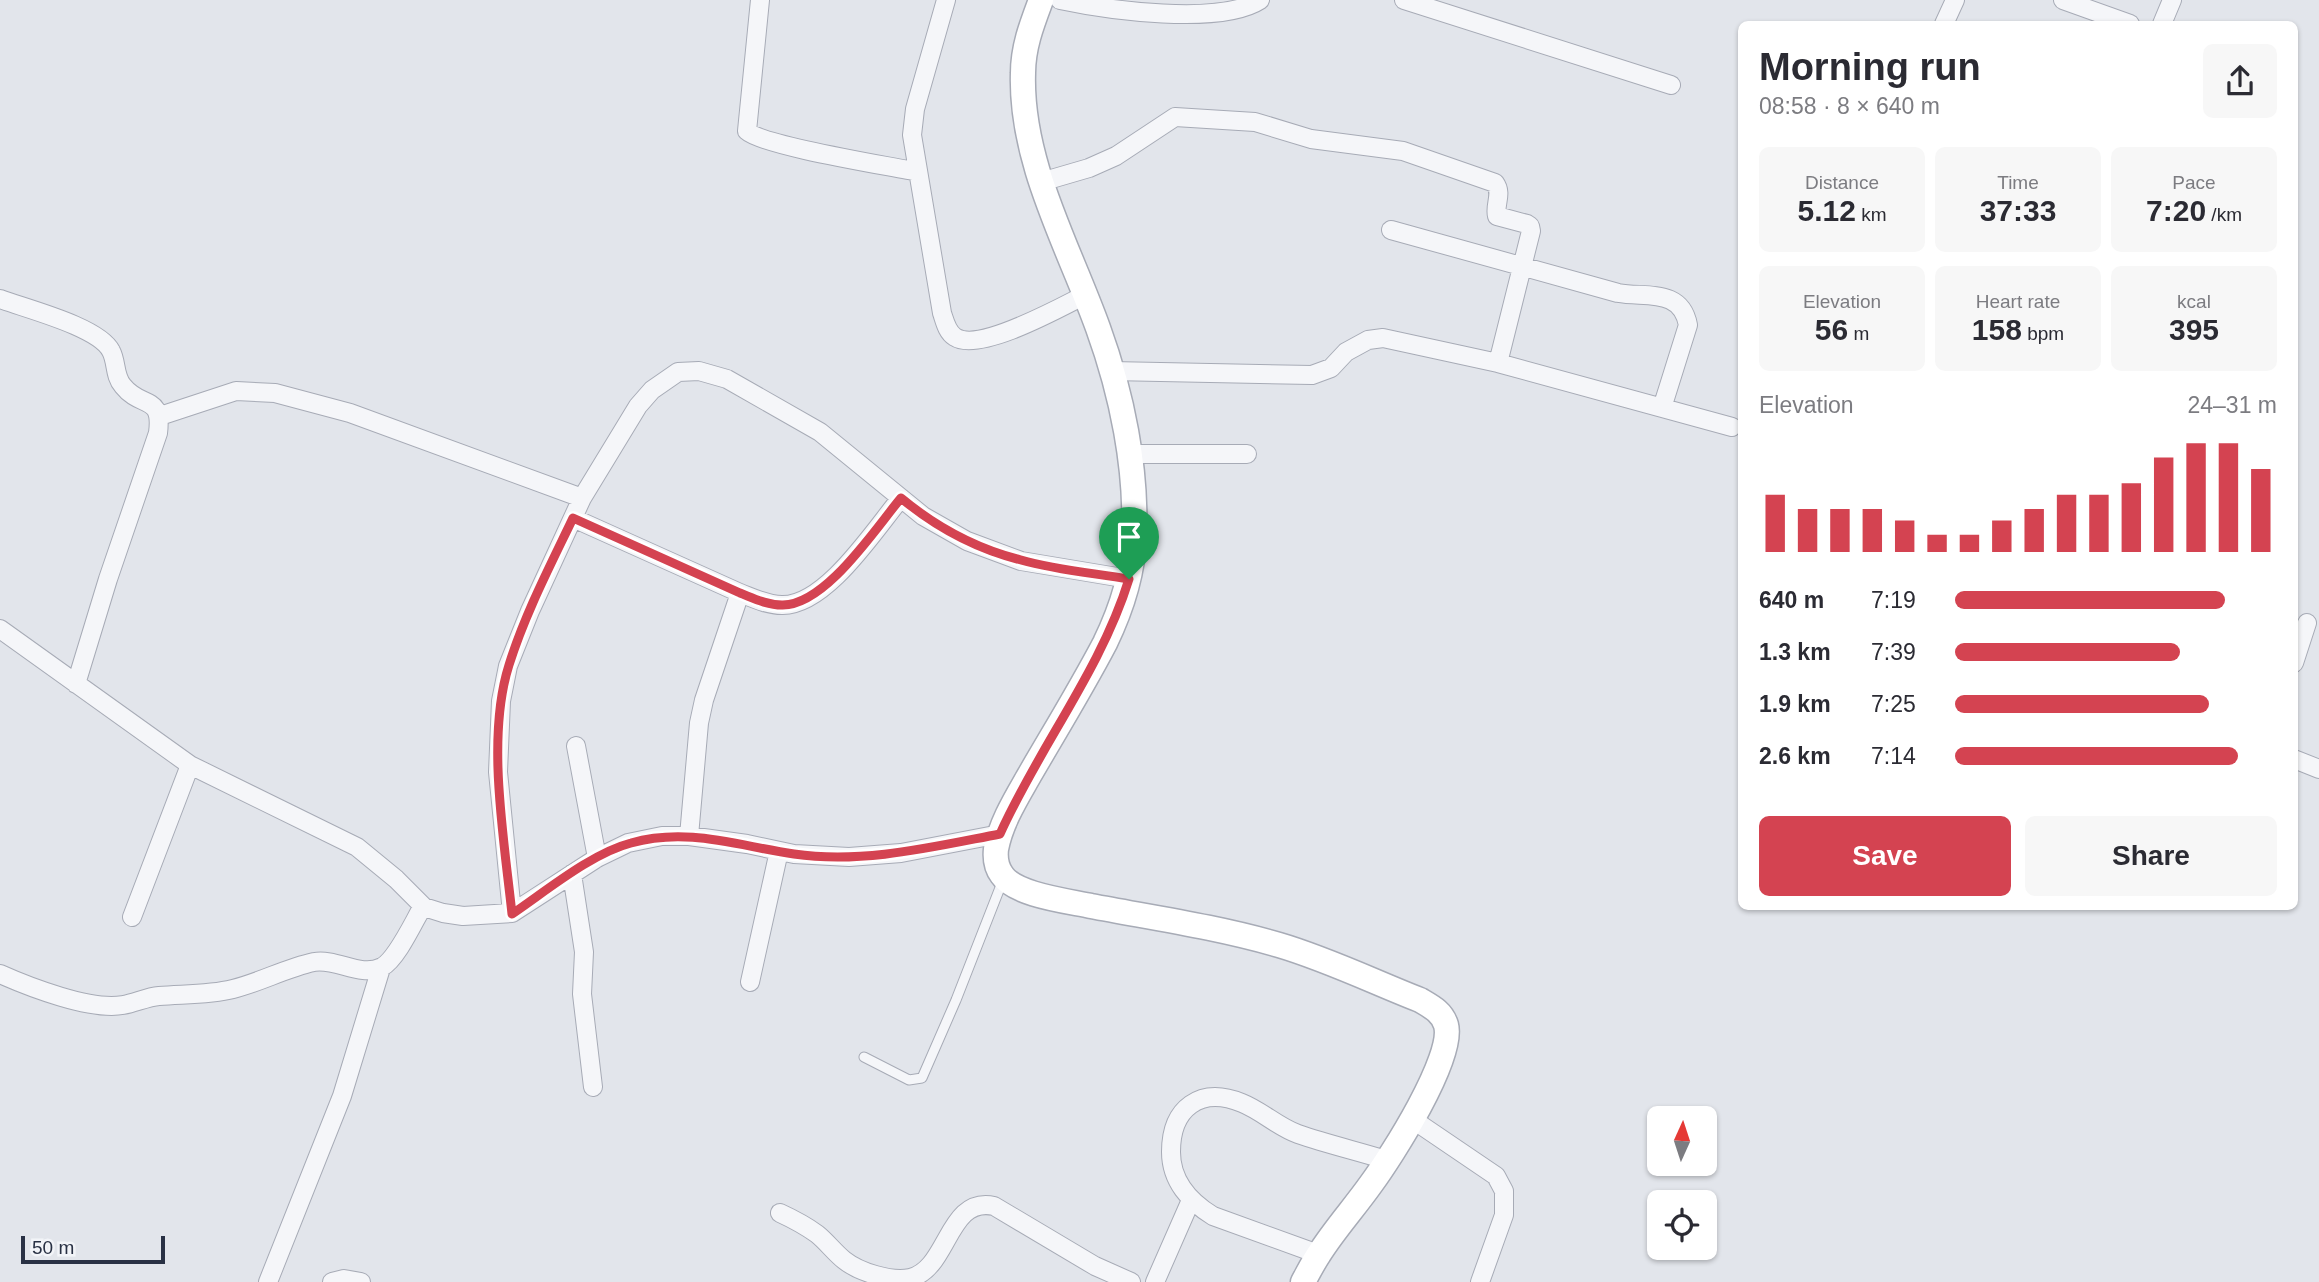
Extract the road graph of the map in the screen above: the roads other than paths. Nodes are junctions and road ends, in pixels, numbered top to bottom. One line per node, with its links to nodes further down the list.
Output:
1 (760, 0): 14 (street)
2 (946, 0): 14 (street)
3 (1041, 0): 15 (street)
4 (1060, 0): 5 (street)
5 (1259, 0)
6 (1404, 0): 13 (street)
7 (1955, 0): 10 (street)
8 (2063, 0): 11 (street)
9 (2172, 0): 12 (street)
10 (1945, 21)
11 (2122, 21)
12 (2163, 21)
13 (1671, 85)
14 (918, 172): 18 (street)
15 (1041, 182): 17 (street); 18 (street)
16 (1391, 230): 17 (street)
17 (1522, 267): 20 (street); 22 (street)
18 (1085, 295): 21 (street)
19 (0, 299): 23 (street)
20 (1498, 363): 21 (street); 22 (street)
21 (1111, 371): 25 (street)
22 (1662, 408): 24 (street)
23 (160, 416): 27 (street); 35 (street)
24 (1732, 427)
25 (1129, 454): 26 (street); 30 (street)
26 (1247, 454)
27 (582, 498): 28 (street); 29 (street)
28 (901, 498): 30 (street); 31 (street)
29 (573, 518): 31 (street); 47 (street)
30 (1129, 579): 40 (street)
31 (740, 593): 41 (street)
32 (2307, 623): 34 (street)
33 (0, 629): 35 (street)
34 (2298, 651)
35 (76, 684): 38 (street)
36 (576, 747): 43 (street)
37 (2298, 760): 39 (street)
38 (190, 765): 46 (street); 48 (street)
39 (2319, 768)
40 (1000, 834): 42 (street); 45 (street)
41 (689, 836): 42 (street); 43 (street)
42 (779, 851): 51 (street)
43 (597, 858): 44 (street)
44 (572, 874): 47 (street); 53 (street)
45 (1003, 879): 52 (lane); 54 (street)
46 (423, 906): 47 (street); 49 (street)
47 (512, 914)
48 (132, 917)
49 (381, 968): 50 (street); 59 (street)
50 (0, 974)
51 (750, 982)
52 (864, 1057)
53 (593, 1087)
54 (1412, 1119): 55 (street); 65 (street)
55 (1386, 1160): 56 (street); 58 (street)
56 (1191, 1200): 58 (street); 63 (street)
57 (780, 1213): 62 (street)
58 (1318, 1254): 64 (street)
59 (268, 1282)
60 (332, 1282): 61 (street)
61 (361, 1282)
62 (1131, 1282)
63 (1155, 1282)
64 (1303, 1282)
65 (1480, 1282)

